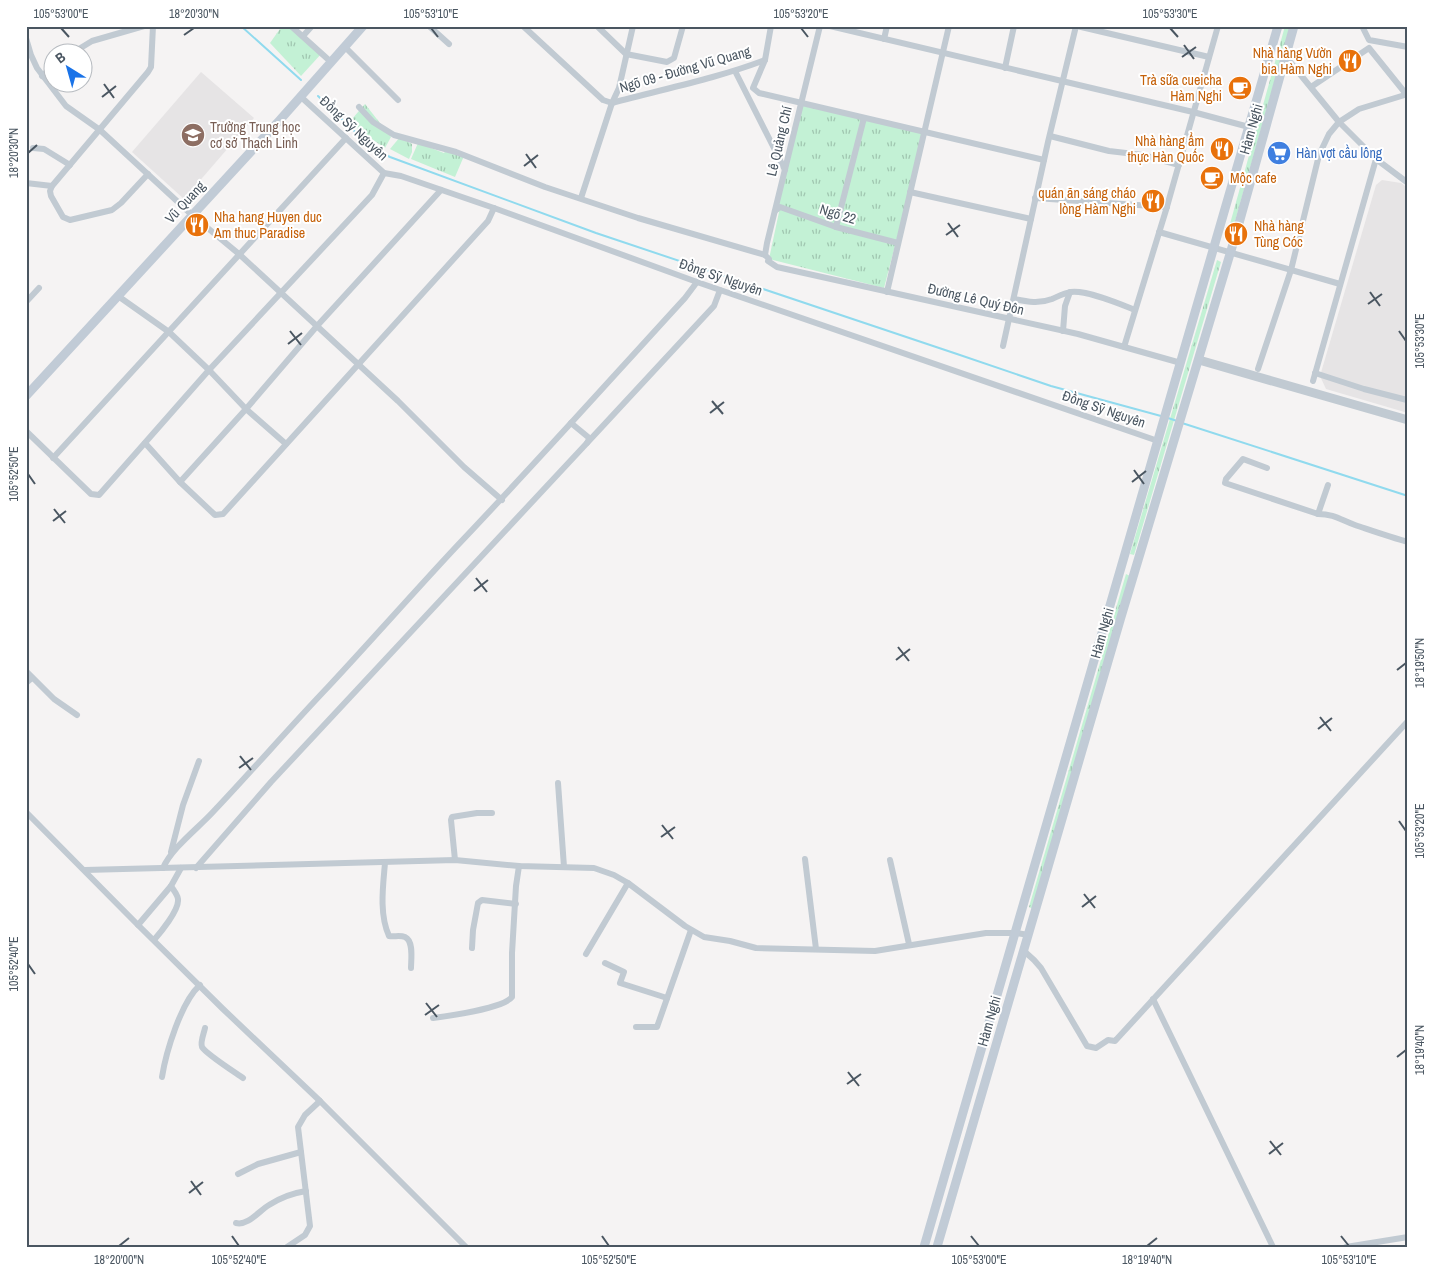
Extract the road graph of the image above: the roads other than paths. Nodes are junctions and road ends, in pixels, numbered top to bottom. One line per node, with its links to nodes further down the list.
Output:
1 (144, 26): 25 (street)
2 (153, 26): 52 (street)
3 (291, 26): 22 (street)
4 (312, 26): 22 (street)
5 (363, 26): 27 (main road, Vũ Quang)
6 (429, 26): 26 (street)
7 (523, 26): 45 (street)
8 (597, 26): 31 (street)
9 (632, 26): 31 (street)
10 (683, 26): 31 (street)
11 (771, 26): 34 (street)
12 (820, 26): 46 (street, Lê Quảng Chí)
13 (830, 26): 24 (street)
14 (887, 26): 24 (street)
15 (950, 26): 30 (street)
16 (1014, 26): 36 (street)
17 (1077, 26): 33 (street); 39 (street)
18 (1218, 26): 33 (street)
19 (1278, 26): 51 (main road, Hàm Nghi)
20 (1294, 26): 32 (main road, Hàm Nghi)
21 (1362, 26): 28 (street)
22 (303, 36): 35 (street)
23 (26, 38): 29 (street)
24 (884, 39): 30 (street)
25 (90, 42)
26 (450, 44)
27 (345, 47): 35 (main road, Vũ Quang); 44 (street)
28 (1408, 47)
29 (28, 49): 38 (street)
30 (944, 53): 36 (street); 53 (street)
31 (626, 54): 45 (street)
32 (1286, 56): 40 (street); 80 (main road, Hàm Nghi)
33 (1209, 57): 48 (street)
34 (765, 60): 37 (street, Ngõ 09 - Đường Vũ Quang); 46 (street)
35 (331, 62): 43 (main road, Vũ Quang)
36 (1005, 68): 39 (street)
37 (735, 70): 45 (street, Ngõ 09 - Đường Vũ Quang); 61 (street)
38 (42, 76)
39 (1062, 82): 48 (street); 54 (street)
40 (1311, 87): 42 (street); 50 (street)
41 (55, 92): 52 (street)
42 (1407, 94): 50 (street)
43 (300, 96): 55 (street, Đồng Sỹ Nguyên); 74 (main road, Vũ Quang)
44 (398, 100)
45 (612, 103): 69 (street)
46 (800, 103): 49 (street); 61 (street, Lê Quảng Chí)
47 (359, 107): 69 (street, Đường Lê Quý Đôn)
48 (1194, 112): 51 (street); 60 (street)
49 (864, 118): 53 (street); 76 (street)
50 (1339, 122): 57 (street); 83 (street)
51 (1249, 127): 79 (main road, Hàm Nghi)
52 (100, 130): 59 (street); 63 (street)
53 (924, 132): 58 (street); 68 (street)
54 (1050, 136): 58 (street); 60 (street)
55 (346, 138): 62 (street, Đồng Sỹ Nguyên); 81 (street)
56 (34, 148): 59 (street)
57 (1376, 159): 65 (street); 85 (street)
58 (1044, 160): 70 (street)
59 (70, 165): 66 (street)
60 (1179, 165): 71 (street)
61 (784, 170): 73 (street, Lê Quảng Chí)
62 (384, 173): 67 (street, Đồng Sỹ Nguyên); 88 (street)
63 (148, 174): 66 (street); 74 (street)
64 (26, 183): 66 (street)
65 (1408, 183)
66 (52, 186)
67 (441, 190): 72 (street, Đồng Sỹ Nguyên); 96 (street)
68 (910, 192): 75 (street); 78 (street)
69 (581, 198): 82 (street, Đường Lê Quý Đôn)
70 (1036, 198): 71 (street); 75 (street)
71 (1167, 207): 77 (street)
72 (494, 208): 84 (street, Đồng Sỹ Nguyên); 103 (street)
73 (774, 212): 76 (street, Ngõ 22); 82 (street, Lê Quảng Chí)
74 (192, 215): 81 (street); 91 (main road, Vũ Quang)
75 (1031, 219): 92 (street)
76 (836, 227): 78 (street, Ngõ 22)
77 (1160, 232): 79 (street); 94 (street)
78 (898, 243): 89 (street)
79 (1214, 248): 80 (street); 102 (main road, Hàm Nghi)
80 (1231, 253): 83 (street); 101 (main road, Hàm Nghi)
81 (239, 254): 88 (street); 98 (street)
82 (767, 257): 89 (street, Đường Lê Quý Đôn)
83 (1291, 270): 85 (street); 104 (street)
84 (697, 282): 87 (street, Đồng Sỹ Nguyên); 112 (street)
85 (1340, 284): 106 (street)
86 (39, 288): 93 (street)
87 (720, 290): 114 (street, Đồng Sỹ Nguyên); 116 (street)
88 (280, 292): 96 (street); 105 (street)
89 (887, 292): 95 (street, Đường Lê Quý Đôn)
90 (1070, 292): 92 (street); 94 (street); 97 (street)
91 (118, 296): 98 (street); 108 (main road, Vũ Quang)
92 (1014, 299): 95 (street)
93 (26, 302)
94 (1136, 310): 100 (street)
95 (1009, 319): 97 (street, Đường Lê Quý Đôn); 99 (street)
96 (317, 326): 103 (street); 110 (street)
97 (1063, 331): 100 (street, Đường Lê Quý Đôn)
98 (169, 332): 105 (street); 118 (street)
99 (1002, 346)
100 (1124, 347): 102 (street, Đường Lê Quý Đôn)
101 (1198, 360): 111 (street); 151 (main road, Hàm Nghi)
102 (1181, 363): 114 (main road, Hàm Nghi)
103 (358, 365): 117 (street); 122 (street)
104 (1258, 369)
105 (209, 370): 110 (street); 115 (street)
106 (1315, 373): 107 (street); 109 (street)
107 (1313, 381)
108 (26, 396)
109 (1407, 400)
110 (246, 410): 117 (street); 120 (street)
111 (1408, 420)
112 (571, 423): 116 (street); 122 (street)
113 (26, 431): 118 (street)
114 (1158, 440): 150 (main road, Hàm Nghi)
115 (146, 443): 118 (street); 120 (street)
116 (587, 443): 143 (street)
117 (286, 444): 120 (street)
118 (54, 458)
119 (1267, 468): 123 (street)
120 (180, 482)
121 (1328, 484): 123 (street)
122 (502, 500): 134 (street)
123 (1318, 514): 124 (street)
124 (1408, 542)
125 (26, 672): 126 (street)
126 (32, 678): 127 (street); 128 (street)
127 (26, 684)
128 (77, 715)
129 (1408, 721): 162 (street)
130 (200, 761): 134 (street)
131 (558, 783): 140 (street)
132 (26, 812): 144 (street)
133 (492, 813): 136 (street)
134 (170, 853): 141 (street)
135 (805, 859): 155 (street)
136 (455, 860): 138 (street); 139 (street)
137 (890, 860): 153 (street)
138 (385, 863): 143 (street); 159 (street)
139 (519, 866): 140 (street); 147 (street)
140 (564, 867): 145 (street)
141 (163, 868): 142 (street); 144 (street)
142 (181, 868): 143 (street); 146 (street)
143 (196, 868)
144 (85, 870): 148 (street)
145 (628, 883): 149 (street); 157 (street)
146 (172, 886): 148 (street); 152 (street)
147 (516, 904): 154 (street); 163 (street)
148 (138, 925): 152 (street)
149 (691, 930): 155 (street); 161 (street)
150 (1016, 933): 151 (street); 153 (street); 177 (main road, Hàm Nghi)
151 (1028, 935): 156 (main road, Hàm Nghi)
152 (154, 940): 160 (street)
153 (909, 944): 155 (street)
154 (472, 948)
155 (816, 950)
156 (1024, 952): 162 (street); 178 (main road, Hàm Nghi)
157 (586, 954)
158 (605, 963): 161 (street)
159 (411, 968)
160 (200, 986): 166 (street); 168 (street)
161 (667, 998): 164 (street)
162 (1153, 999): 179 (street)
163 (433, 1018)
164 (636, 1027)
165 (205, 1028): 167 (street)
166 (162, 1077)
167 (243, 1078)
168 (320, 1101): 169 (street); 176 (street)
169 (301, 1152): 170 (street); 171 (street)
170 (238, 1174)
171 (306, 1190): 172 (street); 175 (street)
172 (236, 1223)
173 (1408, 1237): 174 (street)
174 (1380, 1244): 180 (street)
175 (287, 1247)
176 (466, 1247)
177 (924, 1247)
178 (937, 1247)
179 (1273, 1247)
180 (1346, 1247)

